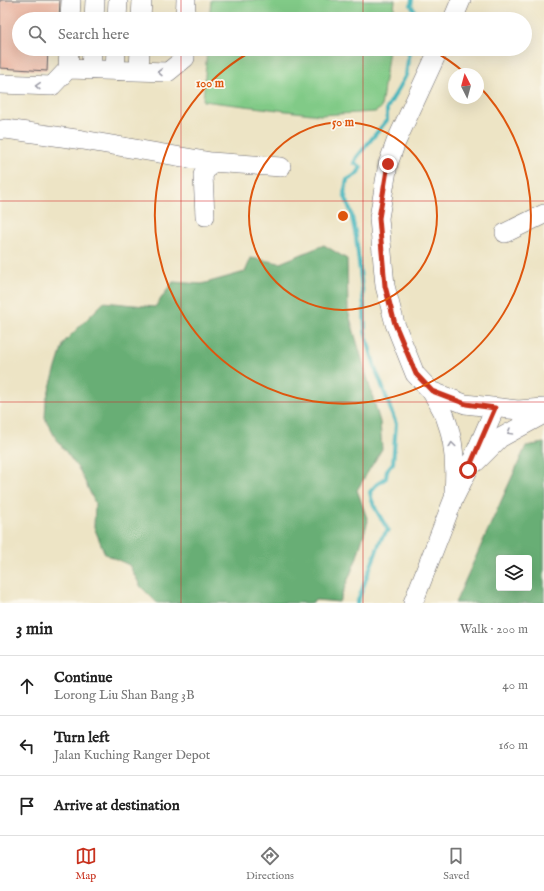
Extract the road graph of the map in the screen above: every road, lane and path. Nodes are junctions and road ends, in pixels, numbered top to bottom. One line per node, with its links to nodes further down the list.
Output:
1 (71, 0): 7 (street)
2 (95, 0): 8 (street)
3 (118, 0): 9 (street)
4 (142, 0): 10 (street)
5 (186, 0): 11 (street)
6 (461, 0): 12 (street)
7 (70, 12)
8 (94, 12)
9 (117, 12)
10 (141, 12)
11 (185, 12)
12 (456, 12)
13 (69, 56): 19 (street)
14 (92, 56): 20 (street)
15 (116, 56): 21 (street)
16 (140, 56): 22 (street)
17 (185, 56): 22 (street, one-way to 22)
18 (436, 56): 30 (street)
19 (68, 69): 20 (street); 23 (street, one-way to 23)
20 (91, 70): 21 (street)
21 (115, 71): 22 (street)
22 (139, 71)
23 (0, 84)
24 (0, 130): 25 (street)
25 (211, 162): 26 (street); 28 (street)
26 (280, 167)
27 (544, 214): 29 (street)
28 (205, 216)
29 (504, 233)
30 (432, 391): 31 (street); 35 (street, one-way to 30)
31 (495, 408): 32 (street); 34 (street)
32 (544, 408)
33 (544, 414): 34 (street, one-way to 34)
34 (468, 470): 35 (street)
35 (454, 498): 36 (street)
36 (413, 603)

